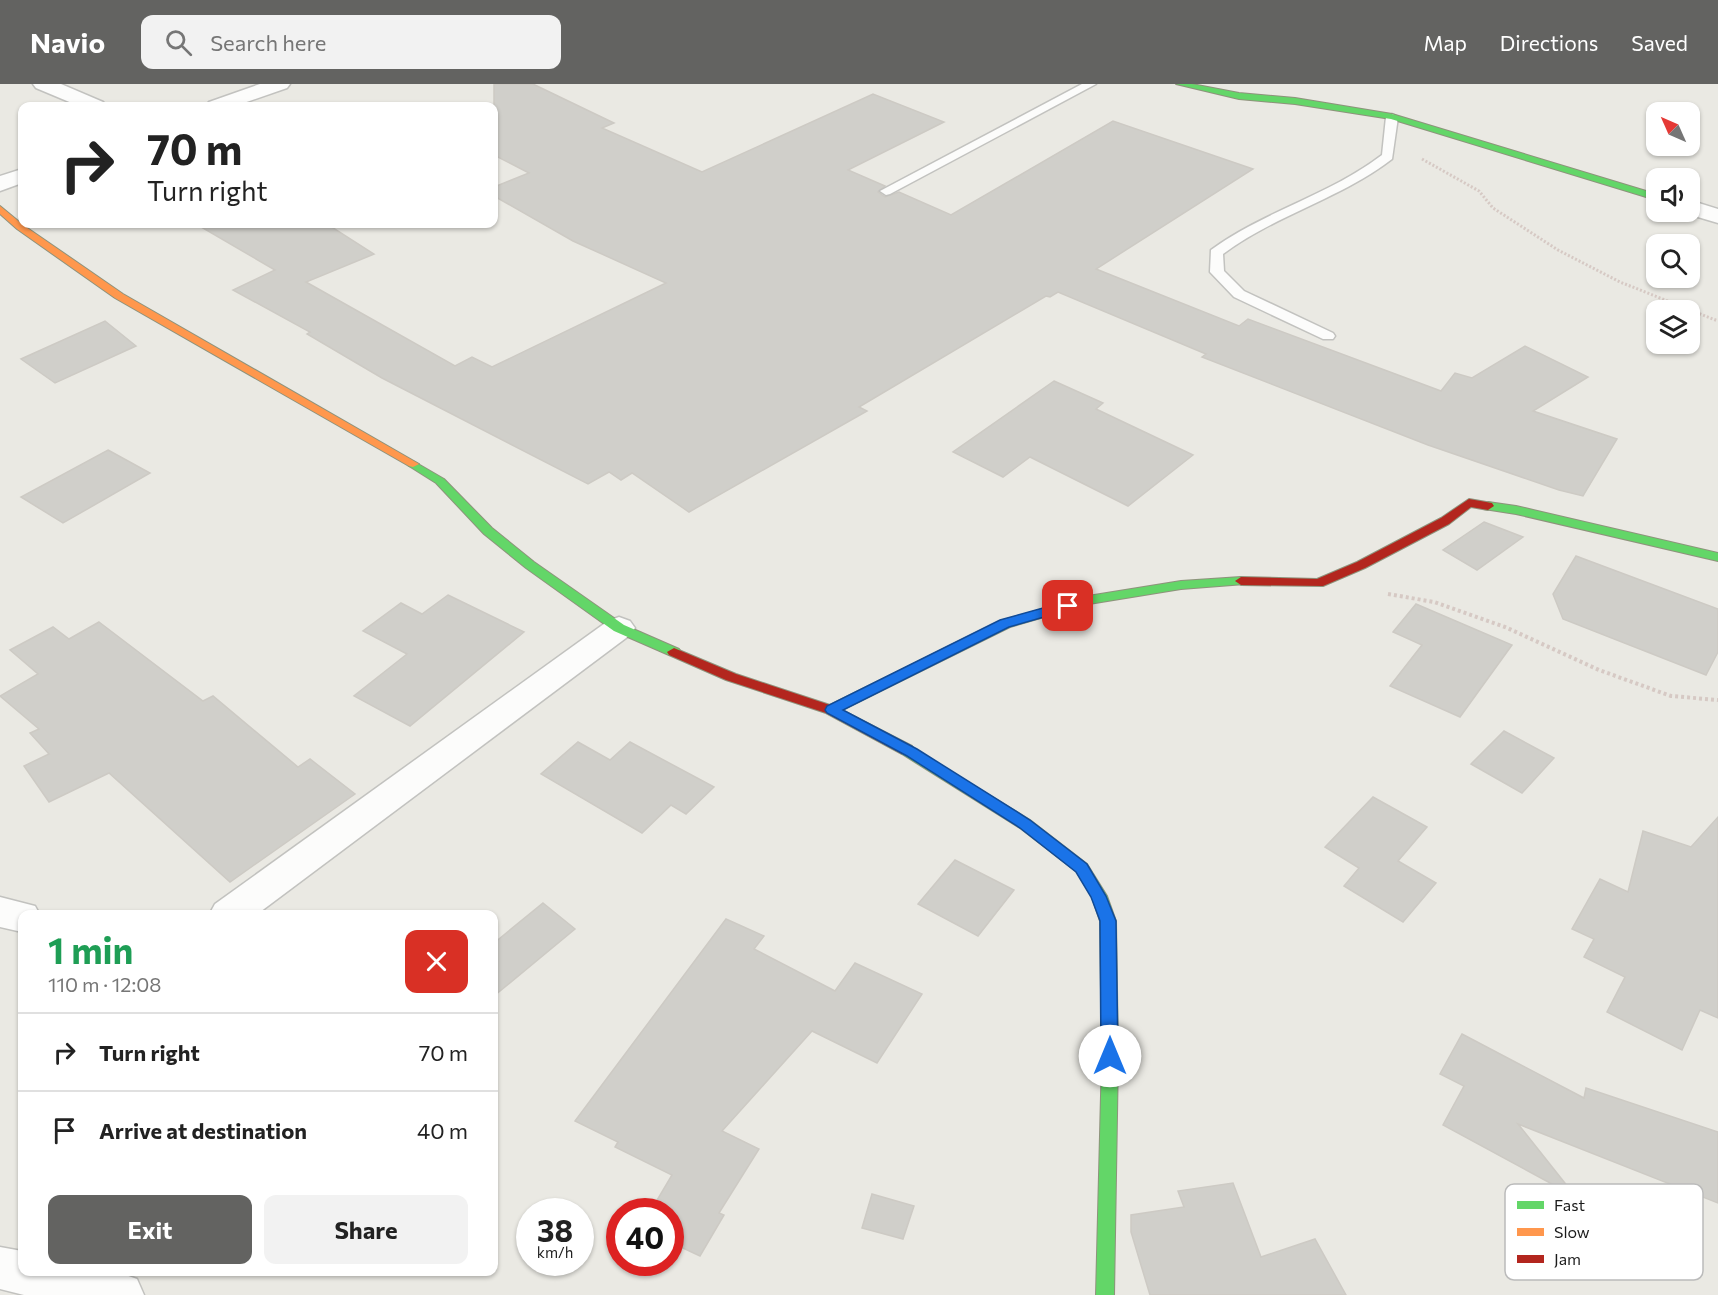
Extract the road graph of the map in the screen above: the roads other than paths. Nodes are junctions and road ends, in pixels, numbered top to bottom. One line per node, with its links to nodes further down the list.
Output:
1 (43, 84): 5 (street)
2 (280, 84): 6 (street)
3 (1090, 84): 10 (lane)
4 (1180, 84): 7 (street)
5 (86, 102)
6 (228, 102)
7 (1392, 117): 11 (street); 17 (lane)
8 (18, 177): 9 (street)
9 (0, 184)
10 (886, 191)
11 (1646, 194)
12 (0, 209): 15 (street)
13 (1700, 210): 14 (street)
14 (1718, 216)
15 (18, 225)
16 (21, 228): 19 (street)
17 (1328, 336)
18 (1718, 557): 20 (street)
19 (619, 628): 20 (street); 21 (street)
20 (831, 710): 28 (street)
21 (235, 910)
22 (0, 912): 23 (street)
23 (18, 916)
24 (0, 1268): 25 (street)
25 (18, 1272)
26 (36, 1276): 27 (street)
27 (120, 1295)
28 (1105, 1295)

